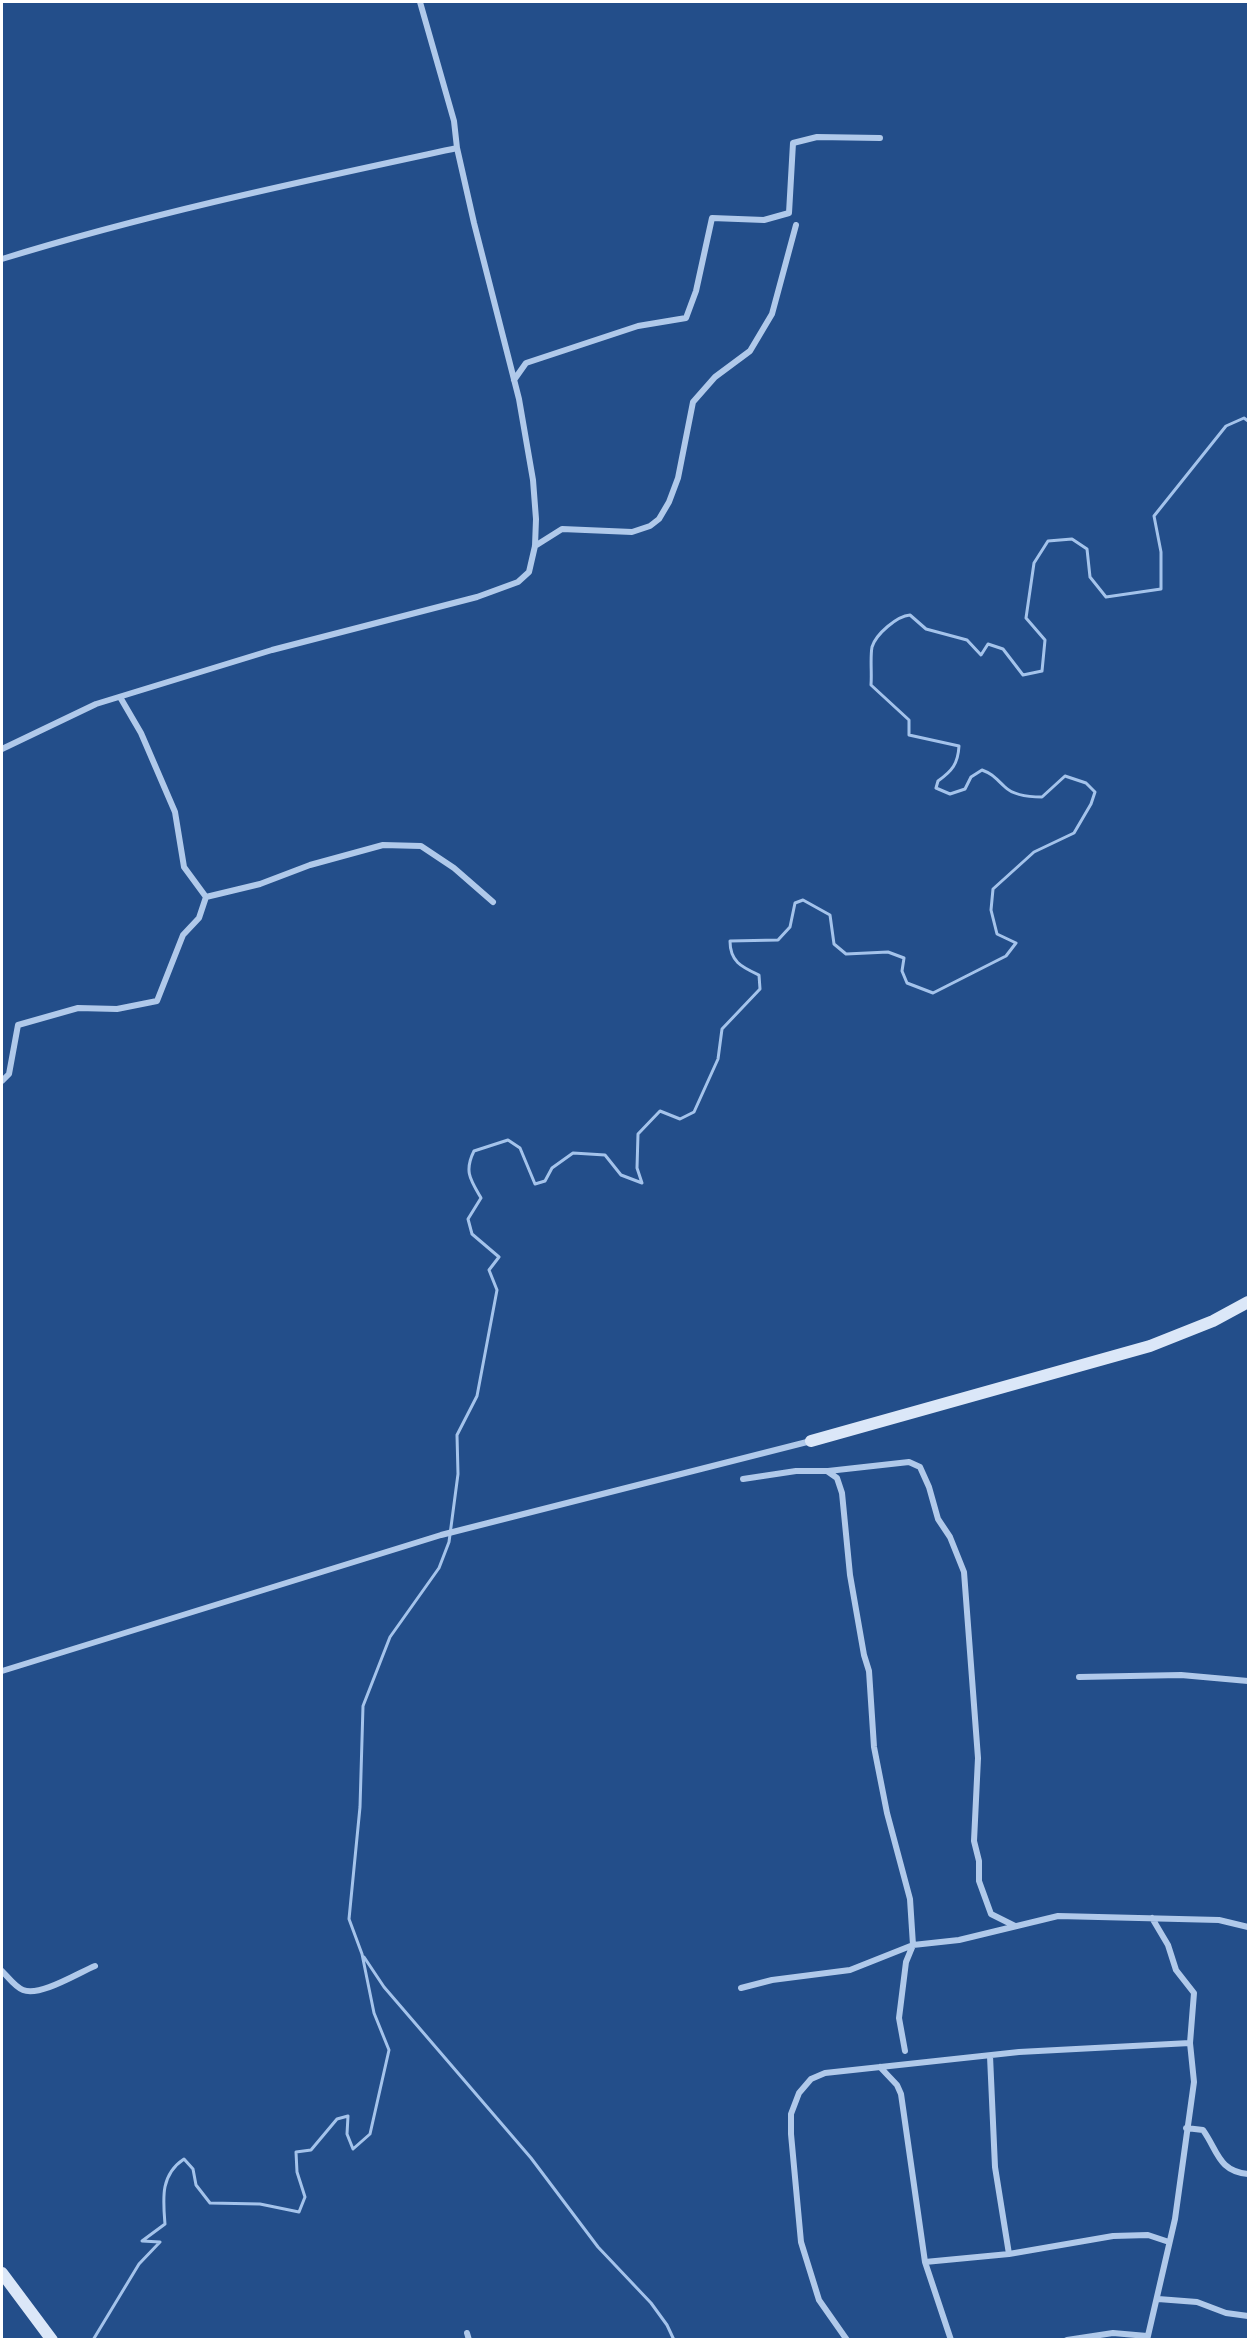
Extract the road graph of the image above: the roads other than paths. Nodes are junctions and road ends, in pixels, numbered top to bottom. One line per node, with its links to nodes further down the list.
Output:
1 (420, 2): 3 (street)
2 (880, 138): 6 (street)
3 (457, 148): 5 (street); 6 (street)
4 (796, 225): 7 (street)
5 (2, 259)
6 (514, 380): 7 (street)
7 (535, 546): 8 (street)
8 (120, 697): 9 (street); 10 (street)
9 (2, 749)
10 (206, 897): 11 (street); 12 (street)
11 (494, 902)
12 (2, 1081)
13 (1248, 1302): 14 (street)
14 (808, 1441): 17 (street)
15 (827, 1471): 16 (street); 21 (street); 23 (street)
16 (743, 1479)
17 (2, 1671)
18 (1078, 1677): 19 (street)
19 (1248, 1681)
20 (1152, 1918): 21 (street); 22 (street); 27 (street)
21 (1015, 1926): 23 (street)
22 (1248, 1927)
23 (913, 1945): 26 (street); 28 (street)
24 (95, 1966): 25 (street)
25 (2, 1971)
26 (741, 1988)
27 (1190, 2043): 29 (street); 31 (street)
28 (905, 2051)
29 (990, 2056): 30 (street); 34 (street)
30 (880, 2067): 35 (street); 41 (street)
31 (1186, 2128): 32 (street); 33 (street)
32 (1248, 2174)
33 (1169, 2242): 34 (street); 37 (street)
34 (1009, 2254): 35 (street)
35 (925, 2262): 42 (street)
36 (2, 2273): 40 (street)
37 (1158, 2299): 38 (street); 39 (street)
38 (1248, 2316)
39 (1147, 2338): 43 (street)
40 (52, 2340)
41 (847, 2340)
42 (951, 2340)
43 (1067, 2340)

